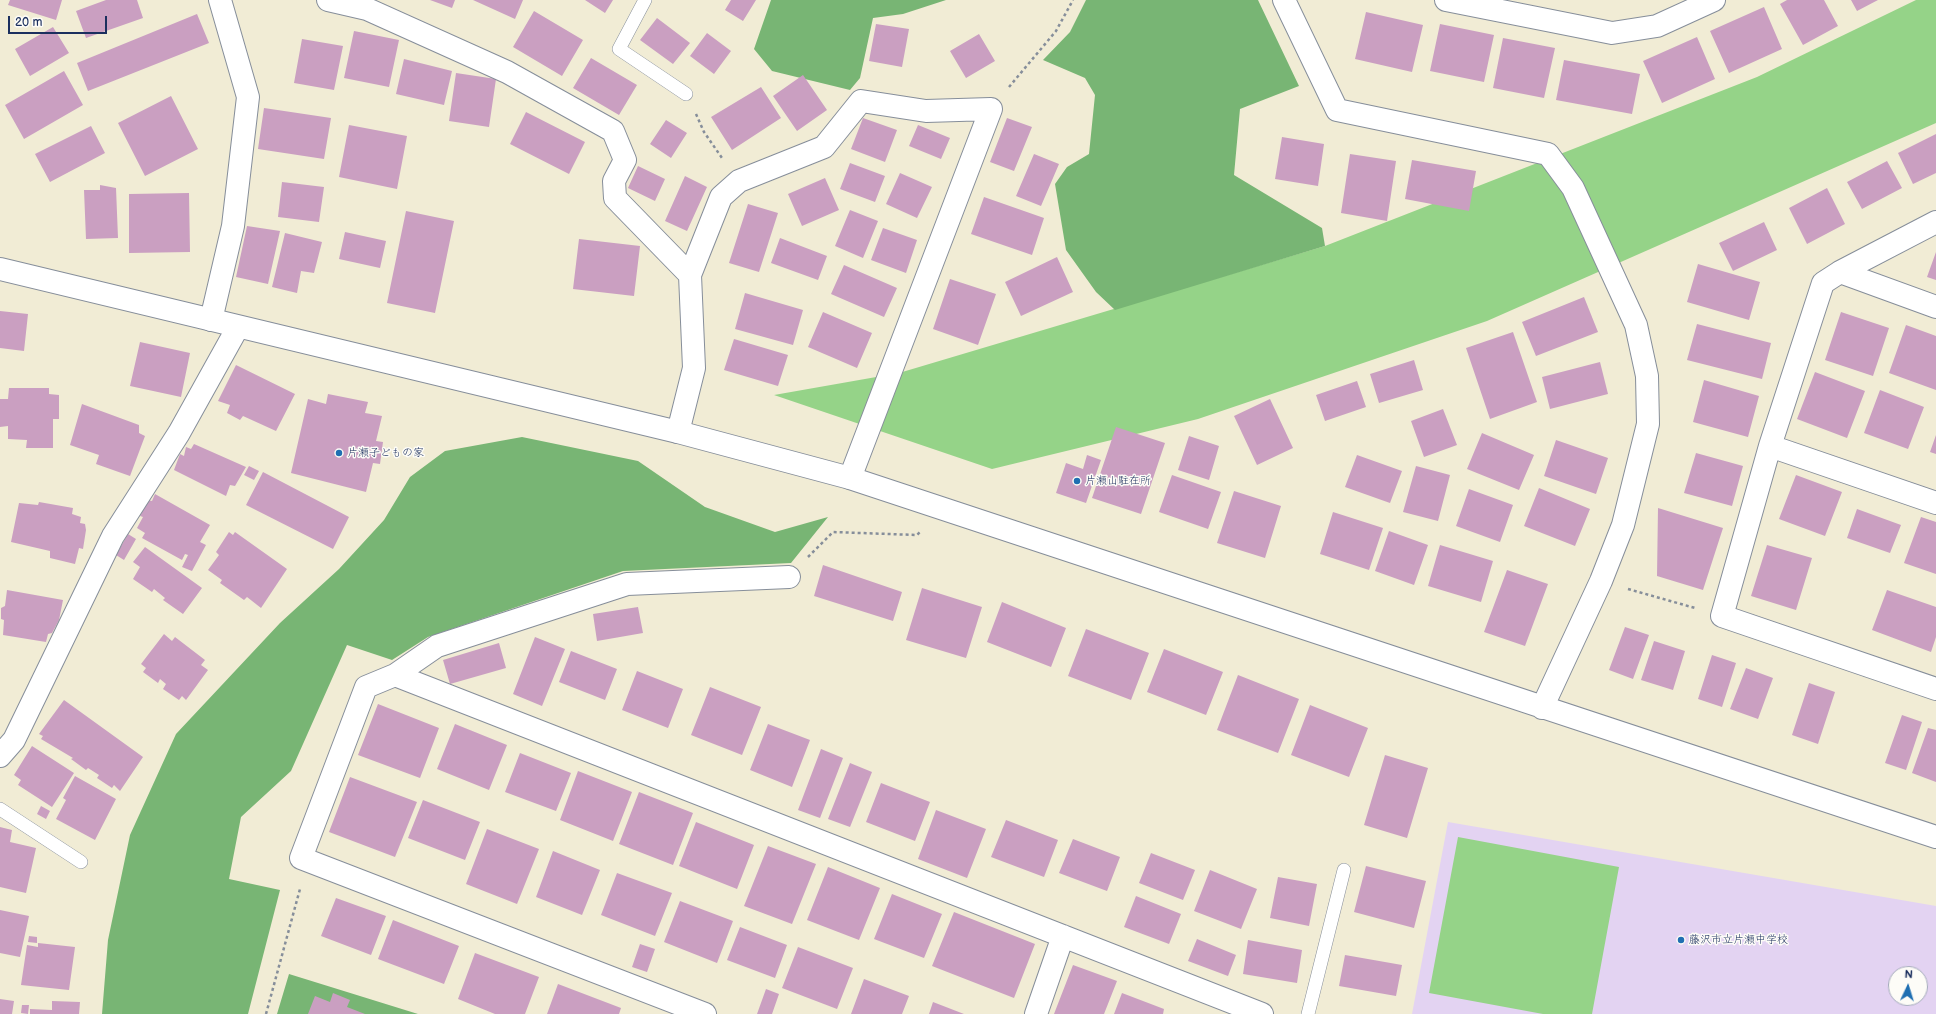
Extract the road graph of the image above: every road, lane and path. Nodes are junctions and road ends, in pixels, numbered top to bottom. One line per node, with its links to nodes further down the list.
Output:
1 (220, 0): 15 (street)
2 (328, 0): 13 (street)
3 (645, 0): 8 (lane)
4 (1073, 0): 9 (path)
5 (1284, 0): 23 (street)
6 (1446, 0): 7 (street)
7 (1714, 0)
8 (686, 94)
9 (991, 109): 13 (street); 19 (street)
10 (1936, 222): 12 (street)
11 (0, 269): 15 (street)
12 (1840, 272): 14 (street); 18 (street)
13 (690, 275): 17 (street)
14 (1936, 307)
15 (211, 320): 16 (street)
16 (238, 327): 17 (street); 28 (street)
17 (678, 432): 19 (street)
18 (1770, 446): 20 (street); 24 (street)
19 (850, 478): 21 (street)
20 (1936, 502)
21 (943, 510): 22 (path); 27 (street)
22 (789, 577): 25 (street)
23 (1601, 581): 24 (path); 27 (street)
24 (1722, 616): 26 (street)
25 (395, 676): 31 (street); 34 (street)
26 (1936, 689)
27 (1542, 708): 30 (street)
28 (0, 756)
29 (0, 809): 32 (lane)
30 (1936, 837)
31 (308, 861): 35 (path); 36 (street)
32 (81, 862)
33 (1344, 870): 39 (lane)
34 (1063, 936): 37 (street); 38 (street)
35 (266, 1014)
36 (705, 1014)
37 (1036, 1014)
38 (1262, 1014)
39 (1308, 1014)

